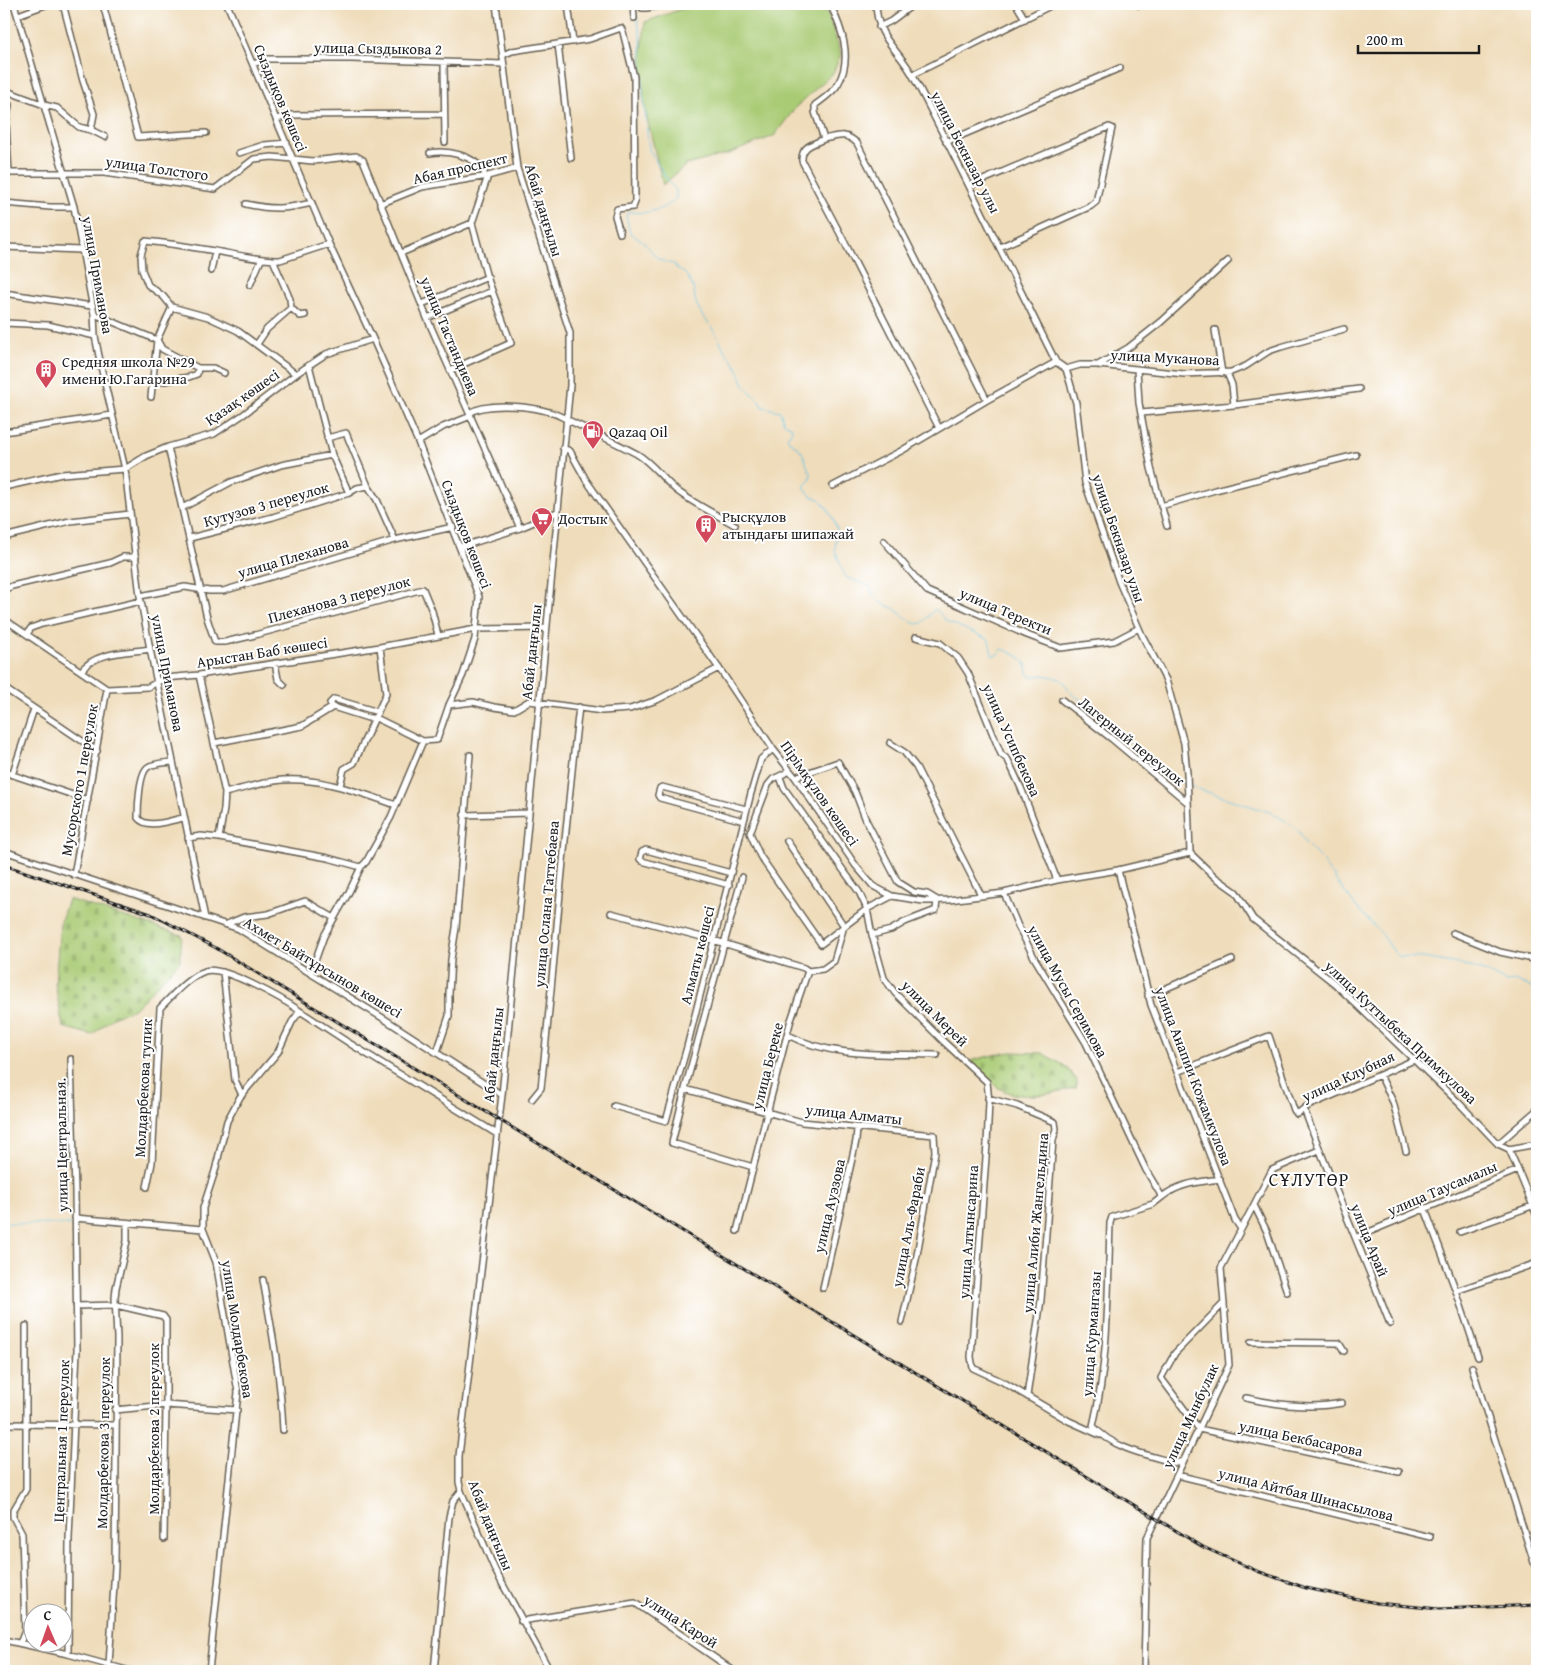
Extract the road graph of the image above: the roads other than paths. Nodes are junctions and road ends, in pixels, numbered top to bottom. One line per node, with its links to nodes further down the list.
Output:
1 (14, 4): 18 (street, улица Приманова)
2 (48, 4): 18 (street)
3 (62, 4): 36 (street)
4 (102, 4): 37 (street)
5 (228, 4): 26 (street, Сыздықов көшесі)
6 (496, 4): 24 (street, Абай даңғылы)
7 (568, 4): 22 (street)
8 (633, 4): 19 (street)
9 (640, 4): 10 (street)
10 (670, 4)
11 (830, 4): 39 (street)
12 (876, 4): 21 (street, улица Бекназар улы)
13 (914, 4): 21 (street)
14 (1016, 4): 20 (street)
15 (1054, 4): 20 (street)
16 (1075, 4): 17 (street)
17 (1081, 6)
18 (18, 15): 32 (street, улица Приманова)
19 (634, 18)
20 (1025, 19): 29 (street)
21 (880, 27): 29 (street, улица Бекназар улы)
22 (573, 42): 23 (street); 59 (street)
23 (558, 44): 24 (street); 46 (street)
24 (503, 55): 27 (street, Абай даңғылы)
25 (444, 62): 26 (street, улица Сыздыкова 2); 27 (street, улица Сыздыкова 2); 33 (street)
26 (253, 64): 34 (street, Сыздықов көшесі)
27 (503, 64): 48 (street, Абай даңғылы)
28 (1120, 68): 41 (street)
29 (912, 75): 41 (street, улица Бекназар улы)
30 (4, 90): 32 (street)
31 (10, 105): 35 (street)
32 (44, 105): 36 (street); 50 (street, улица Приманова)
33 (444, 114): 34 (street); 40 (street)
34 (277, 119): 42 (street, Сыздықов көшесі)
35 (5, 124): 49 (street)
36 (91, 130): 38 (street)
37 (206, 133)
38 (105, 137)
39 (824, 138): 101 (street); 107 (street)
40 (444, 142)
41 (946, 142): 52 (street, улица Бекназар улы)
42 (287, 143): 44 (street); 47 (street, Сыздықов көшесі)
43 (430, 152): 51 (street)
44 (239, 153)
45 (356, 156): 47 (street, улица Толстого); 56 (street, улица Тастандиева)
46 (571, 158)
47 (294, 160): 50 (street, улица Толстого); 54 (street, Сыздықов көшесі)
48 (517, 168): 51 (street, Абая проспект); 106 (street, Абай даңғылы)
49 (6, 173): 50 (street, улица Толстого)
50 (63, 173): 57 (street, улица Приманова)
51 (486, 177): 56 (street, Абая проспект); 58 (street)
52 (969, 186): 62 (street, улица Бекназар улы); 62 (street)
53 (4, 203): 57 (street)
54 (312, 203): 55 (street); 60 (street, Сыздықов көшесі)
55 (246, 204)
56 (380, 204): 65 (street, улица Тастандиева)
57 (74, 207): 63 (street, улица Приманова)
58 (472, 223): 65 (street); 70 (street)
59 (620, 233)
60 (329, 244): 67 (street); 85 (street, Сыздықов көшесі)
61 (4, 247): 63 (street)
62 (1000, 247): 88 (street, улица Бекназар улы)
63 (81, 250): 75 (street, улица Приманова)
64 (215, 251): 66 (street); 69 (street); 76 (street)
65 (401, 252): 74 (street, улица Тастандиева)
66 (260, 260): 67 (street); 71 (street)
67 (274, 260): 77 (street)
68 (1228, 262): 90 (street)
69 (211, 270)
70 (488, 277): 72 (street); 74 (street)
71 (250, 285)
72 (492, 291): 80 (street); 94 (street)
73 (4, 293): 75 (street)
74 (422, 304): 80 (street, улица Тастандиева)
75 (92, 306): 78 (street, улица Приманова)
76 (172, 307): 86 (street); 87 (street)
77 (291, 308): 79 (street); 87 (street)
78 (94, 314): 84 (street, улица Приманова); 86 (street)
79 (305, 316)
80 (427, 318): 94 (street, улица Тастандиева)
81 (4, 323): 84 (street)
82 (1344, 329): 96 (street, улица Муканова)
83 (1215, 330): 96 (street)
84 (95, 336): 105 (street, улица Приманова)
85 (373, 339): 89 (street, Қазақ көшесі); 110 (street, Сыздықов көшесі)
86 (157, 340): 91 (street); 98 (street)
87 (257, 344): 97 (street)
88 (1056, 362): 92 (street, улица Бекназар улы); 101 (street)
89 (309, 365): 97 (street, Қазақ көшесі); 109 (street, Кутузов 3 переулок)
90 (1098, 366): 92 (street, улица Муканова); 93 (street, улица Муканова)
91 (198, 368): 95 (street); 98 (street)
92 (1066, 369): 139 (street, улица Бекназар улы)
93 (1137, 369): 96 (street, улица Муканова); 103 (street)
94 (450, 370): 104 (street, улица Тастандиева)
95 (224, 373)
96 (1224, 373): 102 (street)
97 (296, 374): 111 (street, Қазақ көшесі)
98 (152, 383): 100 (street)
99 (1359, 389): 102 (street)
100 (151, 397)
101 (987, 400): 107 (street)
102 (1234, 405): 103 (street)
103 (1141, 413): 120 (street)
104 (470, 414): 106 (street); 110 (street); 127 (street, улица Тастандиева)
105 (112, 415): 108 (street); 115 (street, улица Приманова)
106 (567, 421): 112 (street, Абай даңғылы); 124 (street)
107 (939, 428): 117 (street)
108 (4, 432)
109 (327, 438): 113 (street, Кутузов 3 переулок); 116 (street)
110 (418, 442): 126 (street, Сыздықов көшесі)
111 (168, 447): 115 (street, Қазақ көшесі); 121 (street)
112 (563, 448): 122 (street, Абай даңғылы); 147 (street, Пірімқұлов көшесі)
113 (332, 455): 119 (street, Кутузов 3 переулок); 121 (street)
114 (1356, 455): 120 (street)
115 (125, 469): 118 (street, Қазақ көшесі); 123 (street, улица Приманова)
116 (368, 486): 119 (street, Кутузов 3 переулок); 130 (street)
117 (833, 486)
118 (4, 487)
119 (349, 493): 129 (street, Кутузов 3 переулок)
120 (1161, 506): 125 (street)
121 (182, 508): 129 (street)
122 (557, 512): 127 (street); 138 (street, Абай даңғылы)
123 (130, 514): 128 (street); 133 (street, улица Приманова)
124 (735, 525)
125 (1167, 526)
126 (453, 528): 130 (street, улица Плеханова); 132 (street, Сыздықов көшесі)
127 (520, 528): 132 (street)
128 (4, 538)
129 (190, 538): 134 (street)
130 (395, 540): 134 (street, улица Плеханова)
131 (884, 541): 139 (street, улица Теректи)
132 (460, 547): 140 (street, Сыздықов көшесі)
133 (136, 557): 135 (street); 136 (street, улица Приманова)
134 (201, 589): 136 (street, улица Плеханова); 142 (street, Плеханова 3 переулок)
135 (4, 590)
136 (141, 599): 141 (street, улица Плеханова); 145 (street, улица Приманова)
137 (4, 619): 141 (street)
138 (546, 628): 140 (street, Арыстан Баб көшесі); 155 (street, Абай даңғылы)
139 (1139, 628): 176 (street, улица Бекназар улы)
140 (476, 629): 142 (street, Арыстан Баб көшесі); 156 (street, Сыздықов көшесі)
141 (27, 634): 148 (street)
142 (438, 635): 144 (street, Арыстан Баб көшесі)
143 (916, 637): 193 (street, улица Усипбекова)
144 (380, 647): 146 (street, Арыстан Баб көшесі); 160 (street)
145 (150, 649): 148 (street); 150 (street, улица Приманова)
146 (276, 663): 149 (street, Арыстан Баб көшесі); 151 (street)
147 (719, 668): 158 (street); 164 (street, Пірімқұлов көшесі)
148 (81, 671): 153 (street)
149 (199, 675): 150 (street, Арыстан Баб көшесі); 162 (street)
150 (156, 682): 153 (street, Арыстан Баб көшесі); 167 (street, улица Приманова)
151 (284, 684)
152 (4, 688): 159 (street)
153 (108, 689): 165 (street, Мусорского 1 переулок)
154 (1062, 700): 176 (street, Лагерный переулок)
155 (539, 701): 156 (street); 158 (street); 179 (street, Абай даңғылы)
156 (449, 705): 161 (street, Сыздықов көшесі)
157 (333, 707): 160 (street); 160 (street); 162 (street)
158 (579, 707): 227 (street, улица Ослана Таттебаева)
159 (34, 709): 165 (street); 170 (street)
160 (377, 715): 161 (street); 173 (street)
161 (423, 741): 177 (street)
162 (214, 743): 174 (street)
163 (890, 743): 196 (street)
164 (774, 749): 168 (street, Пірімқұлов көшесі); 178 (street, Алматы көшесі)
165 (97, 751): 175 (street, Мусорского 1 переулок)
166 (470, 755): 180 (street)
167 (172, 762): 181 (street, улица Приманова); 181 (street)
168 (790, 771): 171 (street); 172 (street, Пірімқұлов көшесі)
169 (4, 772): 170 (street)
170 (12, 775): 175 (street)
171 (780, 777): 199 (street, улица Мерей); 204 (street)
172 (795, 777): 197 (street, Пірімқұлов көшесі); 198 (street)
173 (340, 786): 174 (street); 177 (street)
174 (225, 793): 184 (street)
175 (88, 800): 191 (street, Мусорского 1 переулок)
176 (1187, 802): 187 (street, улица Бекназар улы)
177 (396, 805): 188 (street)
178 (746, 809): 182 (street, Алматы көшесі); 182 (street)
179 (529, 813): 180 (street); 225 (street, Абай даңғылы)
180 (464, 815): 217 (street)
181 (184, 818): 183 (street, улица Приманова)
182 (744, 821): 190 (street, Алматы көшесі)
183 (188, 838): 184 (street); 201 (street, улица Приманова)
184 (219, 838): 188 (street)
185 (787, 841): 204 (street)
186 (4, 851): 191 (street, Ахмет Байтұрсынов көшесі)
187 (1190, 853): 189 (street, Пірімқұлов көшесі); 220 (street, улица Куттыбека Примкулова)
188 (361, 867): 202 (street)
189 (1118, 870): 193 (street, Пірімқұлов көшесі); 214 (street, улица Анапии Кожамкулова)
190 (731, 873): 194 (street, Алматы көшесі); 194 (street)
191 (74, 875): 201 (street, Ахмет Байтұрсынов көшесі)
192 (742, 877): 208 (street)
193 (1056, 880): 195 (street, Пірімқұлов көшесі)
194 (729, 885): 207 (street, Алматы көшесі)
195 (1004, 893): 196 (street, Пірімқұлов көшесі); 244 (street, улица Мусы Серимова)
196 (981, 895): 198 (street, Пірімқұлов көшесі)
197 (892, 896): 198 (street, Пірімқұлов көшесі); 199 (street)
198 (937, 900): 206 (street)
199 (867, 909): 204 (street); 206 (street, улица Мерей)
200 (611, 913): 207 (street)
201 (205, 918): 203 (street, Ахмет Байтұрсынов көшесі)
202 (334, 918): 203 (street); 212 (street)
203 (227, 925): 212 (street, Ахмет Байтұрсынов көшесі)
204 (844, 926): 213 (street)
205 (1453, 933): 210 (street)
206 (872, 935): 226 (street, улица Мерей)
207 (713, 940): 208 (street); 228 (street, Алматы көшесі)
208 (724, 943): 213 (street); 223 (street)
209 (1232, 960): 214 (street)
210 (1537, 960)
211 (223, 972): 215 (street); 224 (street); 243 (street, Молдарбекова тупик)
212 (311, 972): 217 (street, Ахмет Байтұрсынов көшесі)
213 (808, 972): 216 (street, улица Береке)
214 (1148, 996): 221 (street, улица Анапии Кожамкулова)
215 (300, 1010): 224 (street, улица Молдарбекова); 233 (street)
216 (788, 1035): 218 (street); 231 (street, улица Береке)
217 (436, 1052): 225 (street, Ахмет Байтұрсынов көшесі)
218 (937, 1055)
219 (71, 1059): 249 (street, улица Центральная.)
220 (1414, 1060): 222 (street, улица Клубная); 235 (street, улица Куттыбека Примкулова)
221 (1177, 1072): 229 (street, улица Клубная); 242 (street, улица Анапии Кожамкулова)
222 (1380, 1075): 229 (street, улица Клубная); 239 (street)
223 (685, 1089): 231 (street, улица Алматы); 240 (street)
224 (242, 1094): 253 (street, улица Молдарбекова)
225 (502, 1095): 233 (street, Абай даңғылы)
226 (988, 1098): 272 (street, улица Алтынсарина); 272 (street, улица Алиби Жангельдина)
227 (532, 1099)
228 (614, 1106)
229 (1304, 1109): 238 (street, улица Арай)
230 (1537, 1110): 235 (street, улица Таусамалы)
231 (768, 1112): 232 (street, улица Алматы); 240 (street, улица Береке)
232 (857, 1129): 234 (street, улица Алматы); 259 (street, улица Ауэзова)
233 (497, 1134): 288 (street, Абай даңғылы)
234 (934, 1135): 265 (street, улица Аль-Фараби)
235 (1498, 1144): 237 (street, улица Куттыбека Примкулова)
236 (1537, 1144): 237 (street)
237 (1509, 1149): 241 (street, улица Таусамалы)
238 (1320, 1150): 245 (street, улица Мынбулак); 256 (street, улица Арай)
239 (1406, 1151)
240 (753, 1167): 254 (street, улица Береке)
241 (1518, 1170): 246 (street); 247 (street, улица Таусамалы)
242 (1220, 1179): 244 (street, улица Курмангазы); 251 (street, улица Анапии Кожамкулова)
243 (146, 1187)
244 (1162, 1197): 284 (street, улица Курмангазы)
245 (1254, 1205): 251 (street, улица Мынбулак); 261 (street)
246 (1532, 1206): 248 (street); 255 (street)
247 (1425, 1208): 256 (street, улица Таусамалы); 260 (street)
248 (1537, 1216)
249 (75, 1218): 250 (street); 252 (street, улица Центральная.)
250 (127, 1223): 253 (street); 263 (street, Молдарбекова 3 переулок)
251 (1241, 1229): 262 (street, улица Мынбулак)
252 (75, 1230): 264 (street, Центральная 1 переулок)
253 (203, 1230): 277 (street, улица Молдарбекова)
254 (737, 1232)
255 (1460, 1232)
256 (1356, 1237): 266 (street, улица Арай)
257 (1537, 1263): 260 (street)
258 (263, 1280): 283 (street)
259 (823, 1288)
260 (1456, 1291): 270 (street)
261 (1287, 1292)
262 (1224, 1303): 282 (street, улица Мынбулак); 282 (street)
263 (116, 1305): 264 (street); 275 (street, Молдарбекова 2 переулок); 276 (street, Молдарбекова 3 переулок)
264 (76, 1306): 280 (street, Центральная 1 переулок)
265 (902, 1322)
266 (1390, 1324)
267 (26, 1326): 279 (street)
268 (1251, 1342): 269 (street)
269 (1344, 1351)
270 (1478, 1357)
271 (1472, 1367): 291 (street)
272 (1027, 1396): 284 (street)
273 (1246, 1398): 274 (street)
274 (1342, 1403)
275 (166, 1405): 276 (street); 277 (street); 290 (street, Молдарбекова 2 переулок)
276 (115, 1410): 281 (street, Молдарбекова 3 переулок)
277 (237, 1410): 298 (street, улица Молдарбекова)
278 (4, 1424): 279 (street)
279 (27, 1424): 280 (street); 294 (street)
280 (73, 1424): 281 (street); 295 (street, Центральная 1 переулок)
281 (116, 1425): 296 (street, Молдарбекова 3 переулок)
282 (1199, 1429): 285 (street, улица Мынбулак); 286 (street, улица Бекбасарова)
283 (283, 1430)
284 (1100, 1435): 285 (street)
285 (1183, 1461): 287 (street, улица Мынбулак)
286 (1399, 1472)
287 (1177, 1474): 289 (street, улица Айтбая Шинасылова); 302 (street, улица Мынбулак)
288 (461, 1491): 292 (street, Абай даңғылы); 299 (street)
289 (1430, 1537)
290 (164, 1539)
291 (1537, 1572)
292 (521, 1621): 300 (street, Абай даңғылы); 301 (street, улица Карой)
293 (4, 1640): 294 (street)
294 (20, 1643): 295 (street)
295 (68, 1654): 296 (street)
296 (109, 1665): 297 (street)
297 (130, 1671)
298 (209, 1671)
299 (434, 1671)
300 (550, 1671)
301 (734, 1671)
302 (1144, 1671)

